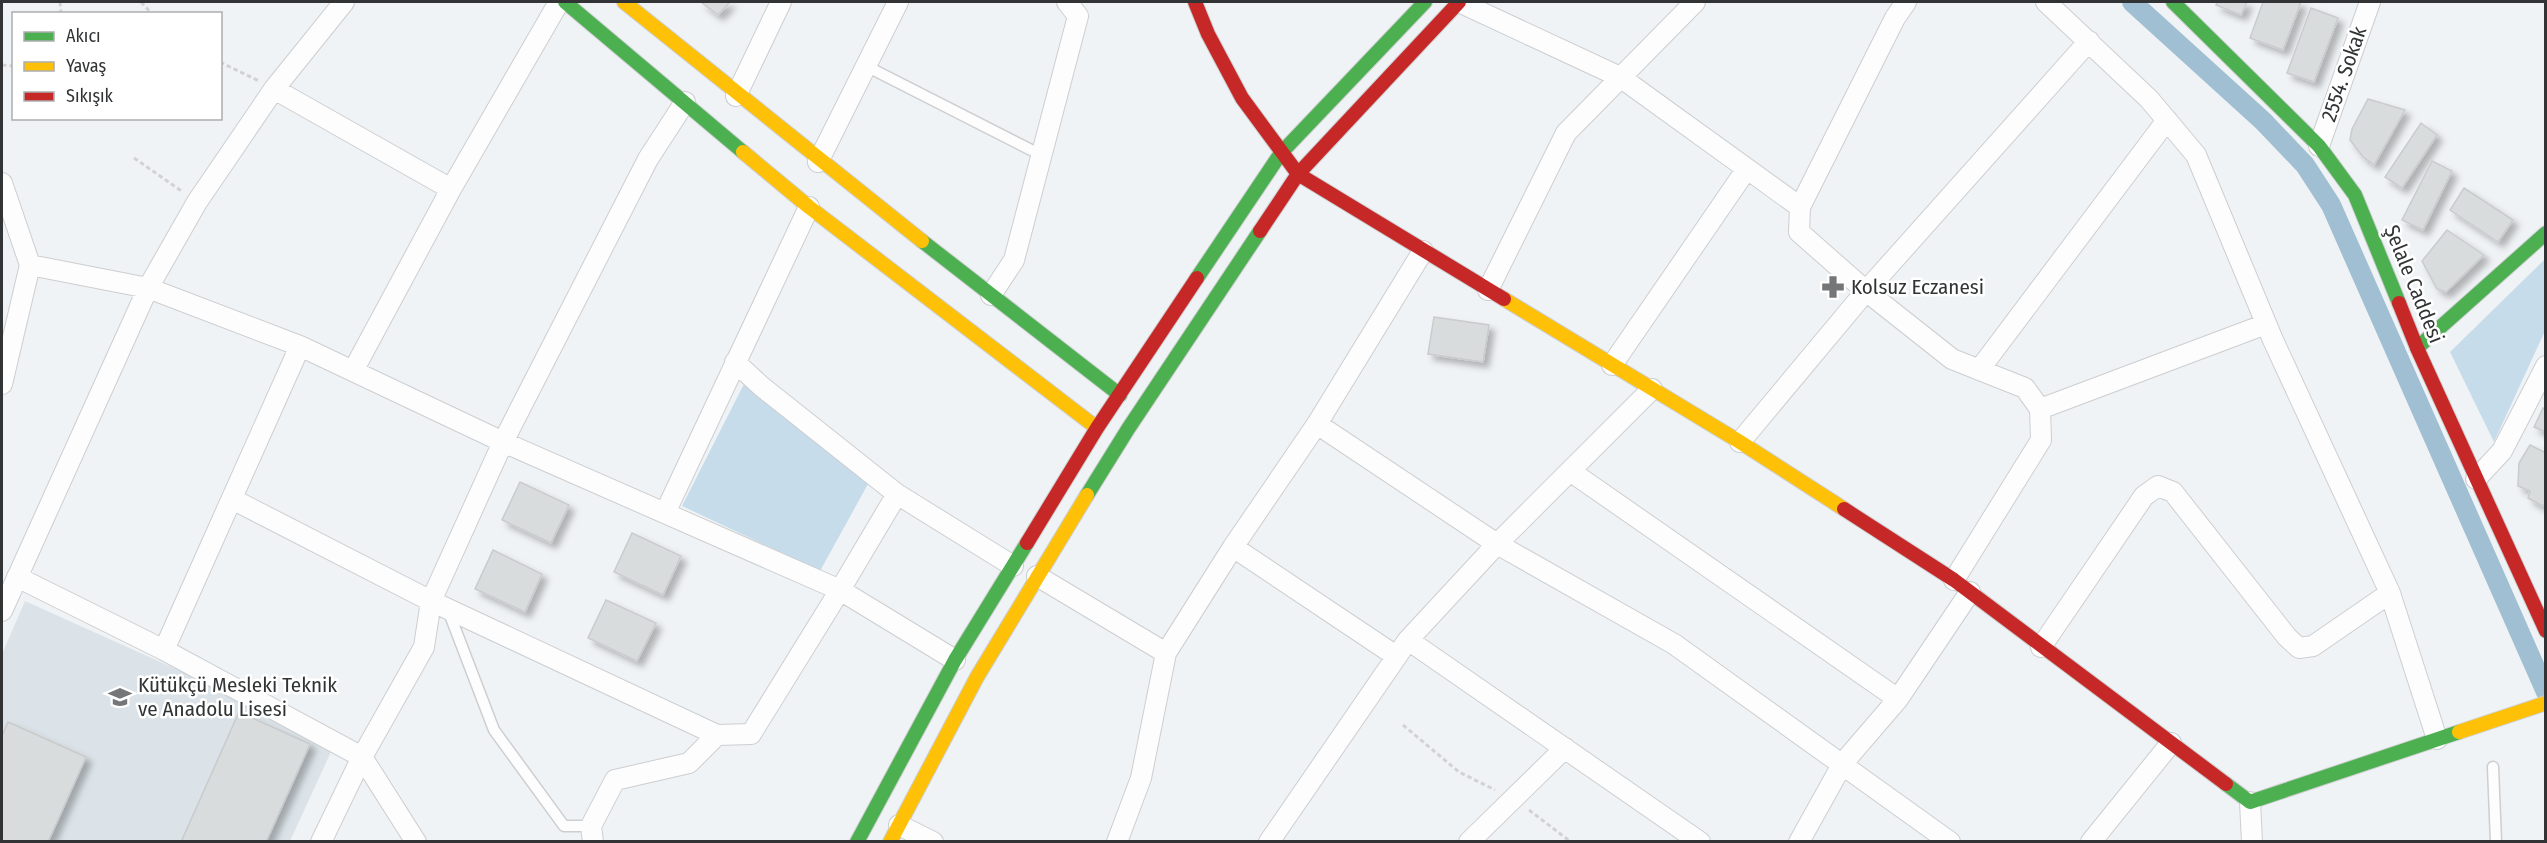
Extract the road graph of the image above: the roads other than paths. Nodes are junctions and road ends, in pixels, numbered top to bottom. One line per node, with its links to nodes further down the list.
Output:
1 (344, 2): 19 (street)
2 (559, 2): 30 (street)
3 (565, 2): 21 (street)
4 (624, 2): 20 (street)
5 (781, 2): 20 (street)
6 (898, 2): 17 (street)
7 (1067, 2): 25 (street)
8 (1195, 2): 24 (street)
9 (1425, 2): 24 (street)
10 (1459, 2): 18 (street); 28 (street)
11 (1695, 2): 18 (street)
12 (1906, 2): 32 (street)
13 (2046, 2): 16 (street)
14 (2173, 2): 23 (street, Şelale Caddesi)
15 (2370, 2): 23 (street, 2554. Sokak)
16 (2089, 40): 22 (street); 38 (street)
17 (866, 66): 25 (lane); 26 (street)
18 (1620, 77): 27 (street); 37 (street)
19 (274, 89): 30 (street); 36 (street)
20 (736, 96): 26 (street)
21 (685, 102): 31 (street); 54 (street)
22 (2167, 120): 40 (street); 46 (street)
23 (2319, 146): 42 (street, Şelale Caddesi)
24 (1281, 153): 28 (street); 50 (street)
25 (1041, 155): 39 (street)
26 (819, 162): 39 (street)
27 (1746, 170): 32 (street); 44 (street)
28 (1298, 174): 34 (street); 64 (street)
29 (2, 183): 35 (street)
30 (452, 189): 47 (street)
31 (809, 207): 43 (street); 53 (street)
32 (1800, 207): 38 (street)
33 (2546, 234): 42 (street)
34 (1423, 251): 37 (street); 52 (street)
35 (30, 265): 36 (street); 48 (street)
36 (148, 288): 41 (street); 65 (street)
37 (1488, 290): 44 (street)
38 (1866, 291): 46 (street); 55 (street)
39 (990, 295): 50 (street)
40 (2266, 324): 51 (street); 69 (street)
41 (300, 346): 47 (street); 59 (street)
42 (2417, 348): 57 (street, Şelale Caddesi)
43 (735, 362): 58 (street); 60 (street)
44 (1612, 365): 49 (street)
45 (2546, 366): 57 (street)
46 (1979, 370): 51 (street)
47 (353, 371): 54 (street)
48 (2, 384)
49 (1652, 389): 55 (street); 56 (street)
50 (1120, 394): 53 (street)
51 (2040, 409): 66 (street)
52 (1317, 424): 61 (street); 62 (street)
53 (1097, 429): 63 (street)
54 (503, 442): 60 (street); 70 (street)
55 (1740, 442): 66 (street)
56 (1570, 471): 61 (street); 79 (street)
57 (2476, 479): 72 (street, Şelale Caddesi)
58 (897, 494): 63 (street); 67 (street)
59 (232, 499): 70 (street); 75 (street)
60 (665, 513): 67 (street)
61 (1497, 544): 73 (street); 86 (street)
62 (1233, 547): 76 (street); 77 (street)
63 (1013, 566): 78 (street)
64 (1037, 576): 76 (street); 89 (street)
65 (17, 577): 71 (street); 75 (street)
66 (1954, 580): 68 (street)
67 (840, 590): 78 (street); 81 (street)
68 (1970, 592): 74 (street); 79 (street)
69 (2390, 593): 74 (street); 82 (street)
70 (439, 604): 81 (street); 85 (street); 90 (lane)
71 (2, 611)
72 (2546, 631)
73 (1408, 640): 77 (street); 84 (street)
74 (2041, 647): 83 (street)
75 (164, 650): 85 (street)
76 (1166, 653): 95 (street)
77 (1396, 656): 96 (street)
78 (955, 660): 93 (street)
79 (1898, 699): 86 (street)
80 (2546, 703): 82 (street)
81 (717, 735): 90 (street)
82 (2437, 740): 88 (street)
83 (2170, 742): 88 (street); 101 (street)
84 (1564, 748): 97 (street); 98 (street)
85 (362, 757): 91 (street); 92 (street)
86 (1843, 763): 99 (street); 100 (street)
87 (2493, 767): 103 (lane)
88 (2250, 802): 102 (street)
89 (894, 833): 94 (street)
90 (592, 834)
91 (321, 842)
92 (416, 842)
93 (857, 842)
94 (933, 842)
95 (1117, 842)
96 (1269, 842)
97 (1469, 842)
98 (1700, 842)
99 (1799, 842)
100 (1950, 842)
101 (2091, 842)
102 (2252, 842)
103 (2496, 842)

